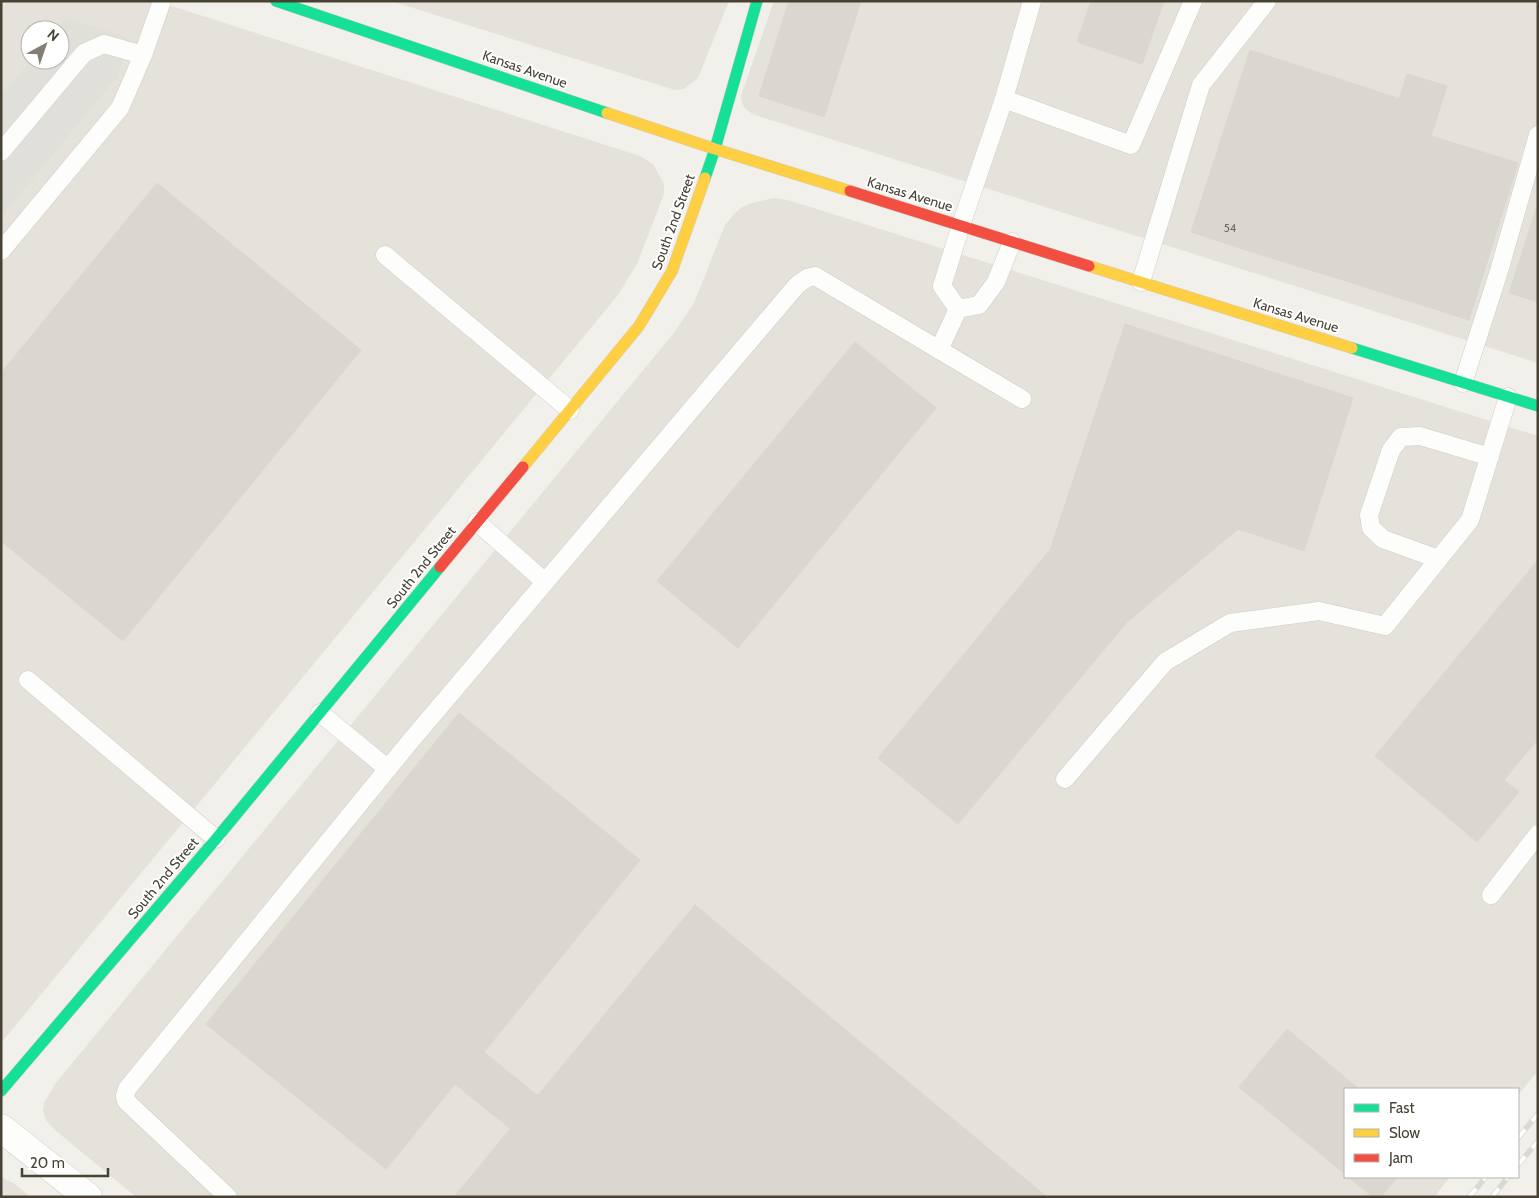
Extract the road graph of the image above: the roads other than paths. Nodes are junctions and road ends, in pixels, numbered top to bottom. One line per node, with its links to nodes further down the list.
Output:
1 (162, 1): 7 (lane)
2 (756, 1): 10 (street, South 2nd Street)
3 (1032, 1): 8 (lane)
4 (1193, 1): 8 (lane)
5 (1267, 1): 16 (lane)
6 (288, 3): 10 (street, Kansas Avenue)
7 (143, 55): 11 (lane); 14 (lane)
8 (1004, 99): 12 (lane)
9 (1538, 135): 19 (lane)
10 (715, 149): 12 (street, Kansas Avenue); 23 (street, South 2nd Street)
11 (1, 152)
12 (961, 226): 13 (street, Kansas Avenue); 17 (lane)
13 (1012, 242): 16 (street, Kansas Avenue); 17 (lane)
14 (1, 251)
15 (385, 255): 23 (lane)
16 (1141, 282): 19 (street, Kansas Avenue)
17 (958, 309): 18 (lane)
18 (939, 350): 21 (lane); 27 (lane)
19 (1463, 383): 20 (street, Kansas Avenue)
20 (1508, 397): 22 (street, Kansas Avenue); 24 (lane)
21 (1022, 399)
22 (1538, 406)
23 (570, 410): 25 (street, South 2nd Street)
24 (1490, 457): 26 (lane); 26 (lane)
25 (477, 522): 27 (lane); 29 (street, South 2nd Street)
26 (1438, 559): 31 (lane)
27 (545, 582): 30 (lane)
28 (28, 680): 33 (lane)
29 (320, 714): 30 (lane); 33 (street, South 2nd Street)
30 (388, 768): 38 (lane)
31 (1065, 779)
32 (1538, 834): 34 (lane)
33 (216, 839): 35 (street, South 2nd Street)
34 (1491, 896)
35 (1, 1090)
36 (1, 1128): 37 (street)
37 (88, 1197)
38 (228, 1197)

